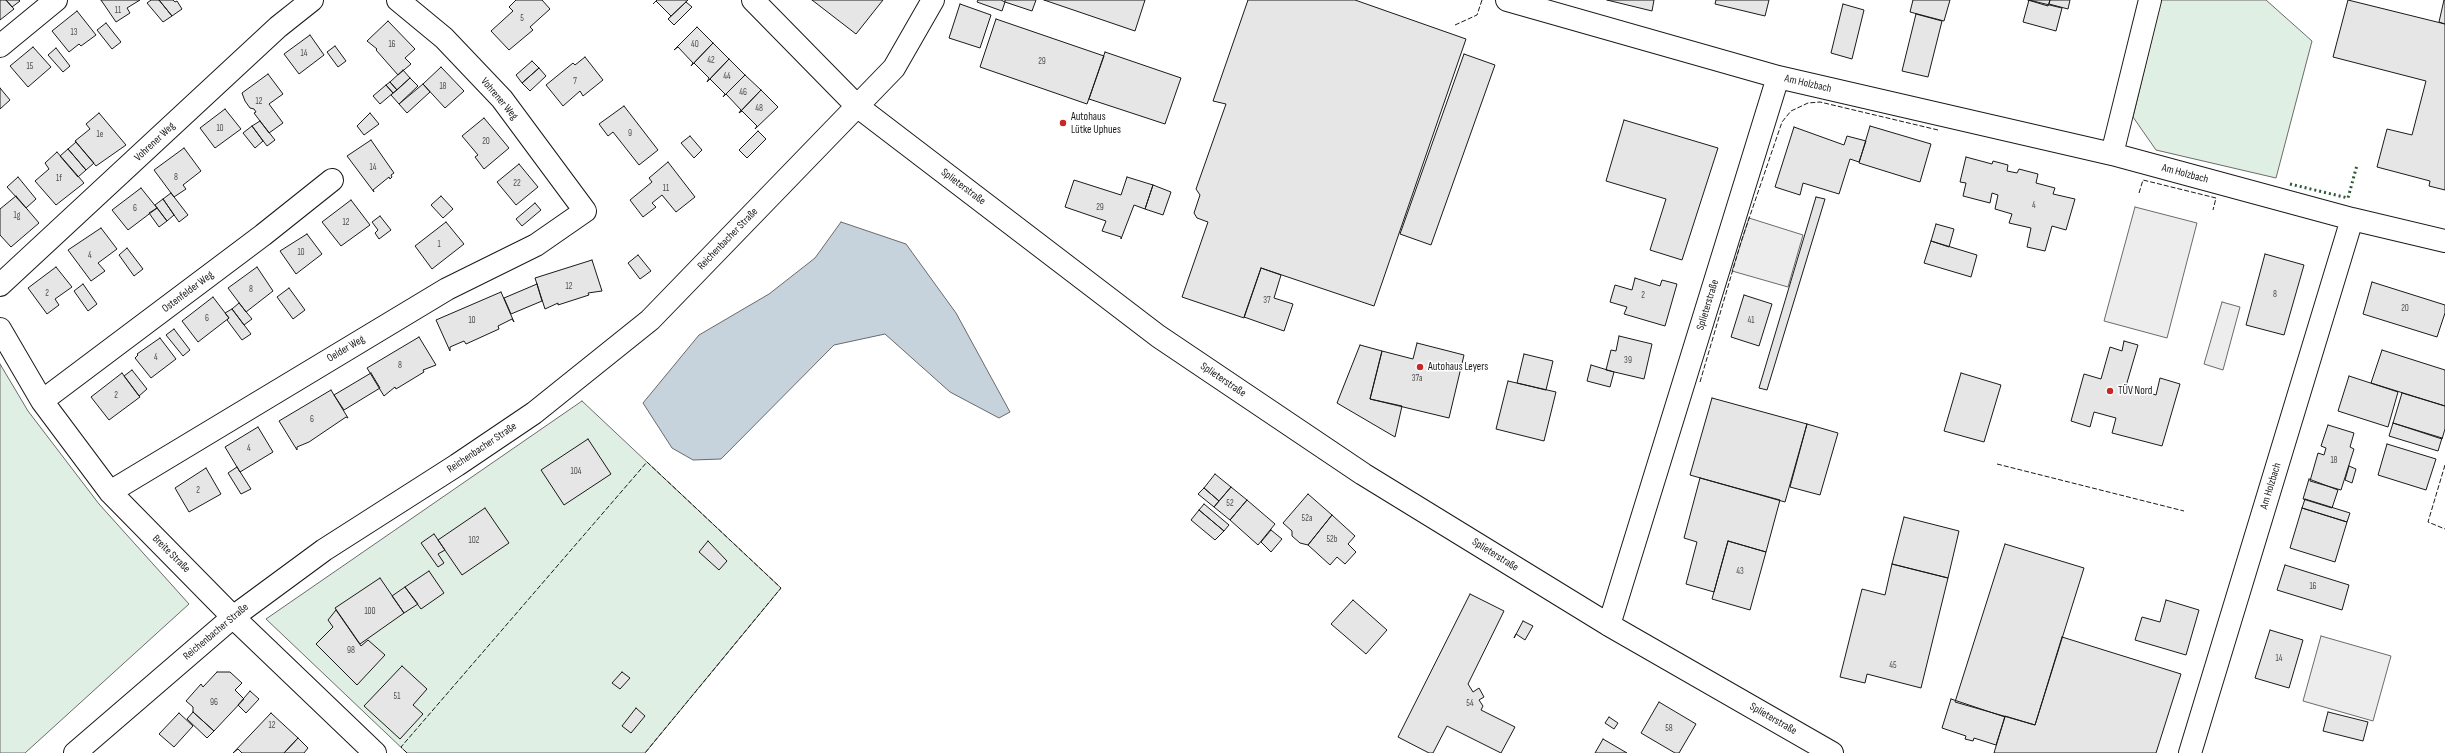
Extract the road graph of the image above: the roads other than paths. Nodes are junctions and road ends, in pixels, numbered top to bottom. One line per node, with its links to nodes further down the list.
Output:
1 (56, 0): 8 (street)
2 (312, 0): 16 (street, Vohrener Weg)
3 (398, 0): 13 (street, Vohrener Weg)
4 (753, 0): 10 (street, Splieterstraße)
5 (933, 0): 10 (street)
6 (1507, 0): 9 (street, Am Holzbach)
7 (2150, 0): 11 (street)
8 (0, 46)
9 (1778, 77): 11 (street, Am Holzbach); 21 (street, Splieterstraße)
10 (857, 106): 20 (street, Reichenbacher Straße); 21 (street, Splieterstraße)
11 (2112, 154): 14 (street, Am Holzbach)
12 (332, 180): 18 (street, Ostenfelder Weg)
13 (585, 211): 19 (street, Oelder Weg)
14 (2352, 219): 15 (street, Am Holzbach); 25 (street, Am Holzbach)
15 (2445, 241)
16 (0, 285)
17 (0, 329): 18 (street, Breite Straße)
18 (42, 401): 19 (street, Breite Straße)
19 (110, 492): 20 (street, Breite Straße)
20 (233, 616): 22 (street, Reichenbacher Straße); 23 (street, Breite Straße)
21 (1609, 625): 24 (street, Splieterstraße)
22 (75, 753)
23 (375, 753)
24 (1832, 753)
25 (2190, 753)

